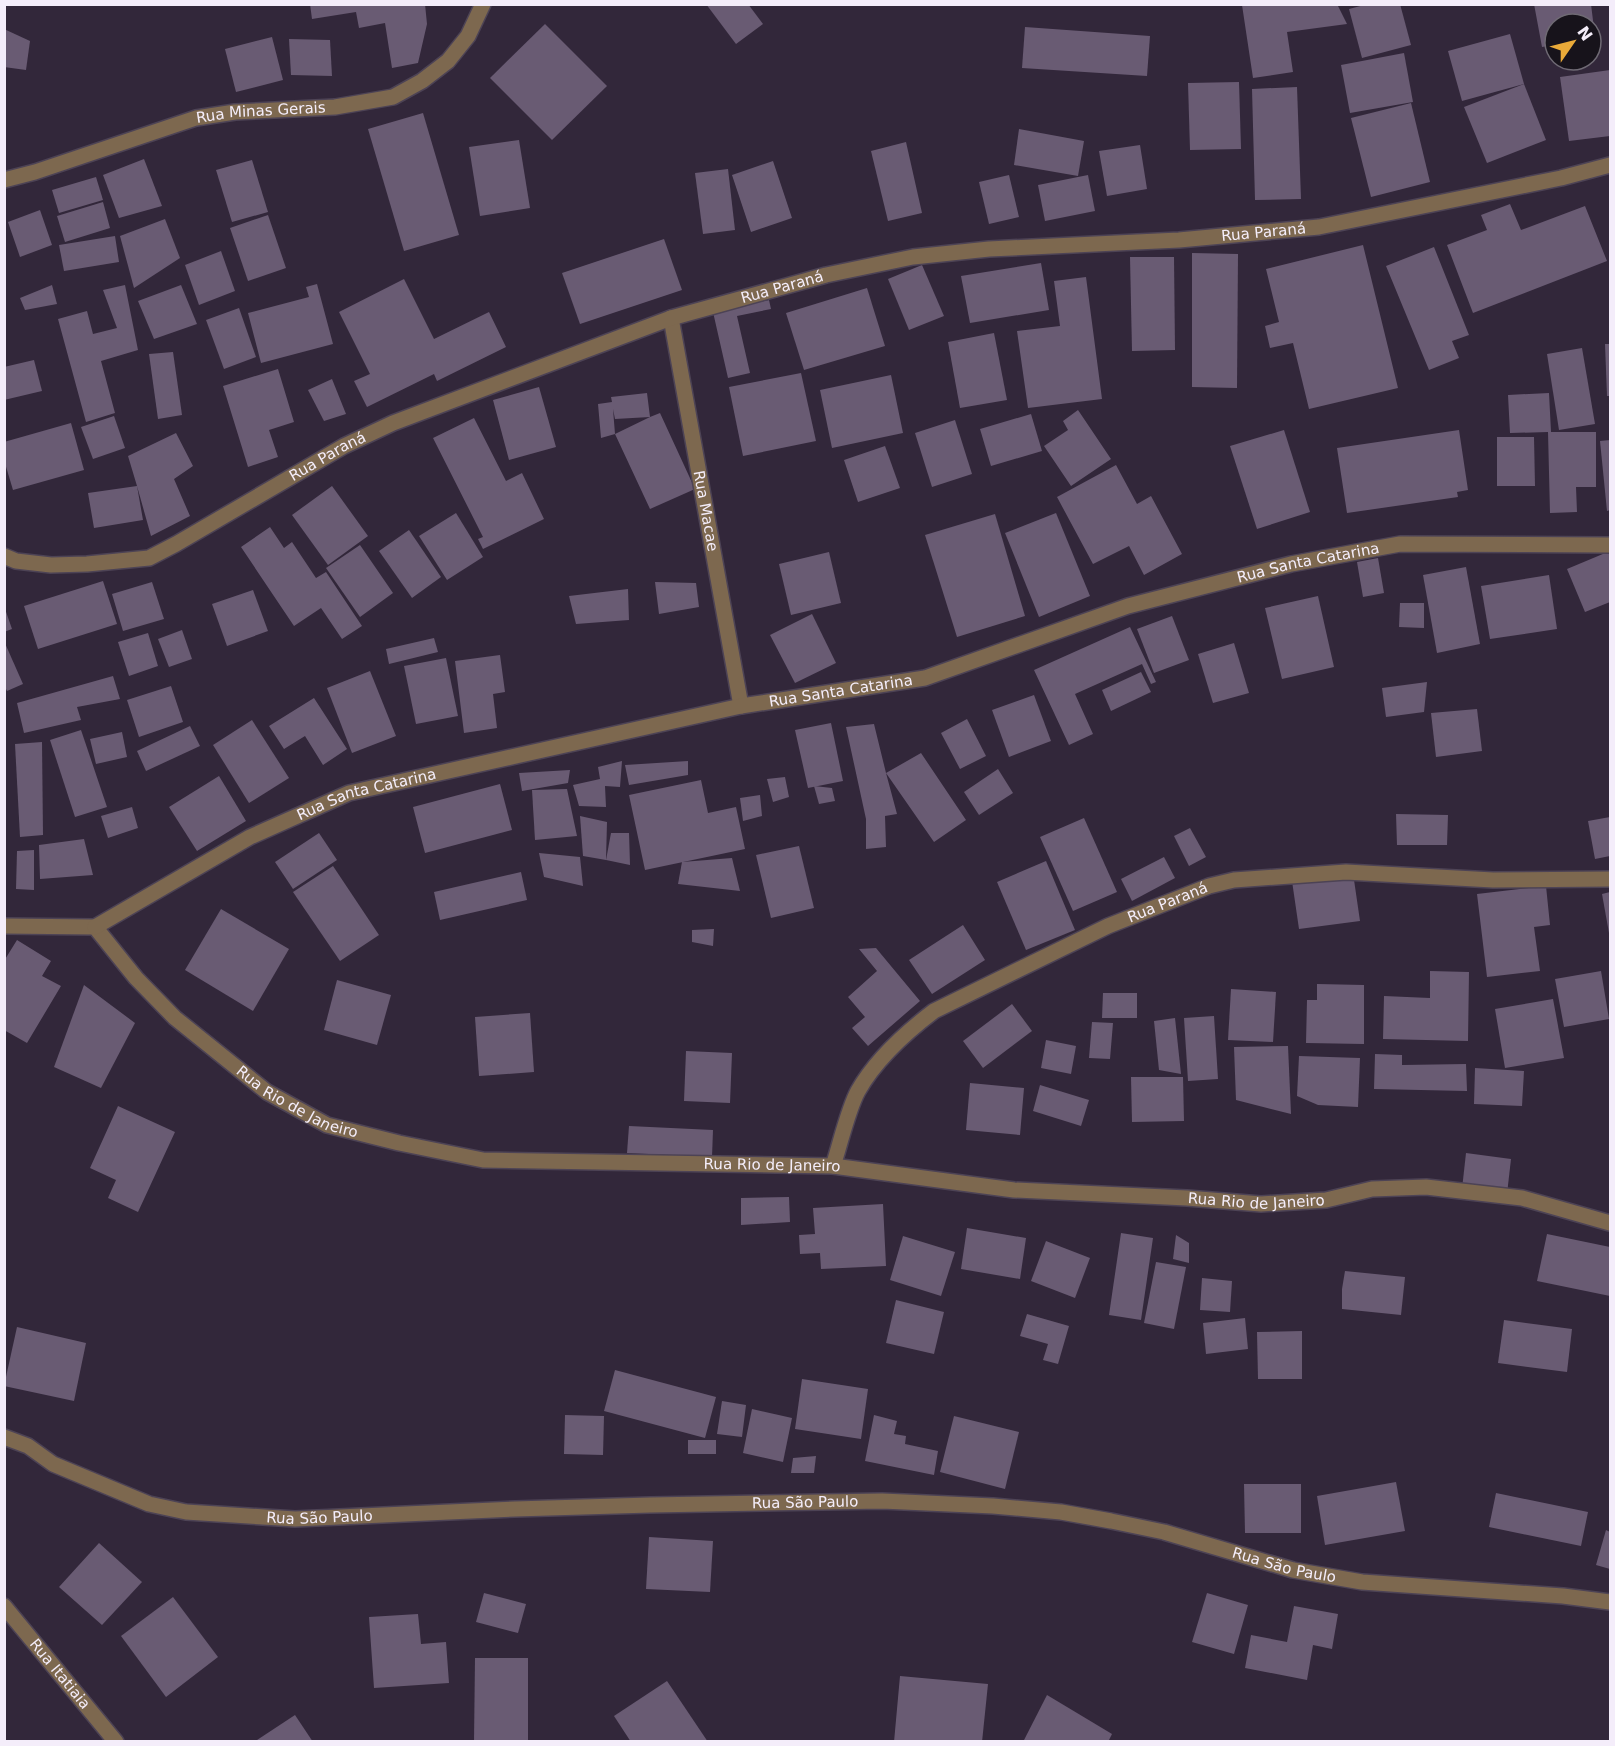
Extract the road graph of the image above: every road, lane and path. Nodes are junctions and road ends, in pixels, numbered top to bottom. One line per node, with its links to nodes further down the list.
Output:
1 (483, 4): 3 (street, Rua Minas Gerais)
2 (1611, 165): 4 (street, Rua Paraná)
3 (4, 180)
4 (671, 318): 6 (street, Rua Paraná); 7 (street, Rua Macae)
5 (1611, 545): 7 (street, Rua Santa Catarina)
6 (4, 556)
7 (741, 706): 10 (street, Rua Santa Catarina)
8 (1611, 879): 11 (street, Rua Paraná)
9 (4, 926): 10 (street)
10 (95, 927): 11 (street, Rua Rio de Janeiro)
11 (833, 1166): 12 (street, Rua Rio de Janeiro)
12 (1611, 1223)
13 (4, 1437): 14 (street, Rua São Paulo)
14 (1611, 1602)
15 (4, 1606): 16 (street, Rua Itatiaia)
16 (116, 1742)

